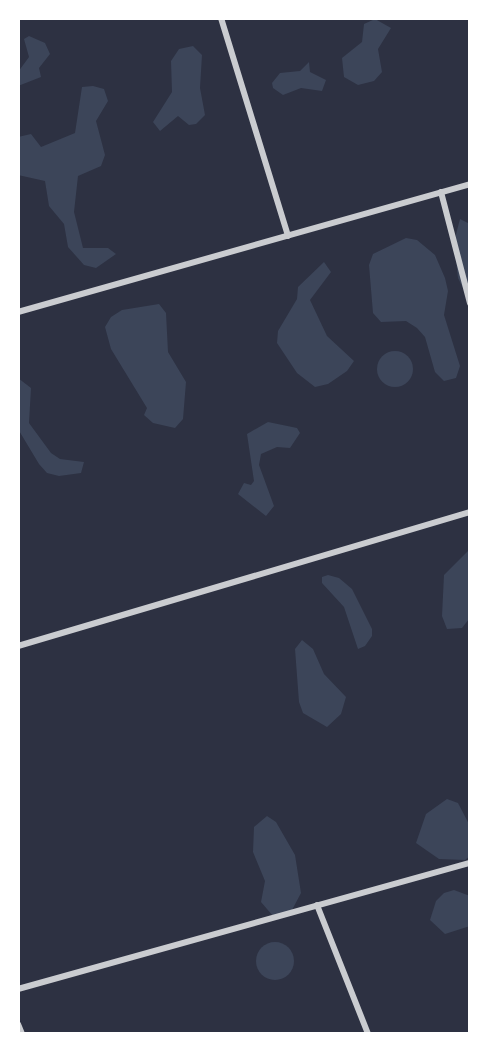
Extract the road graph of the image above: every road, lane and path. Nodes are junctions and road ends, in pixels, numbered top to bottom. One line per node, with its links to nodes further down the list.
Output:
1 (221, 18): 4 (street)
2 (470, 184): 3 (street)
3 (441, 192): 4 (street); 5 (street)
4 (288, 236): 6 (street)
5 (470, 303)
6 (18, 312)
7 (470, 512): 8 (street)
8 (18, 646)
9 (470, 863): 10 (street)
10 (317, 905): 11 (street); 14 (street)
11 (18, 989)
12 (18, 1024): 13 (street)
13 (22, 1034)
14 (368, 1034)

